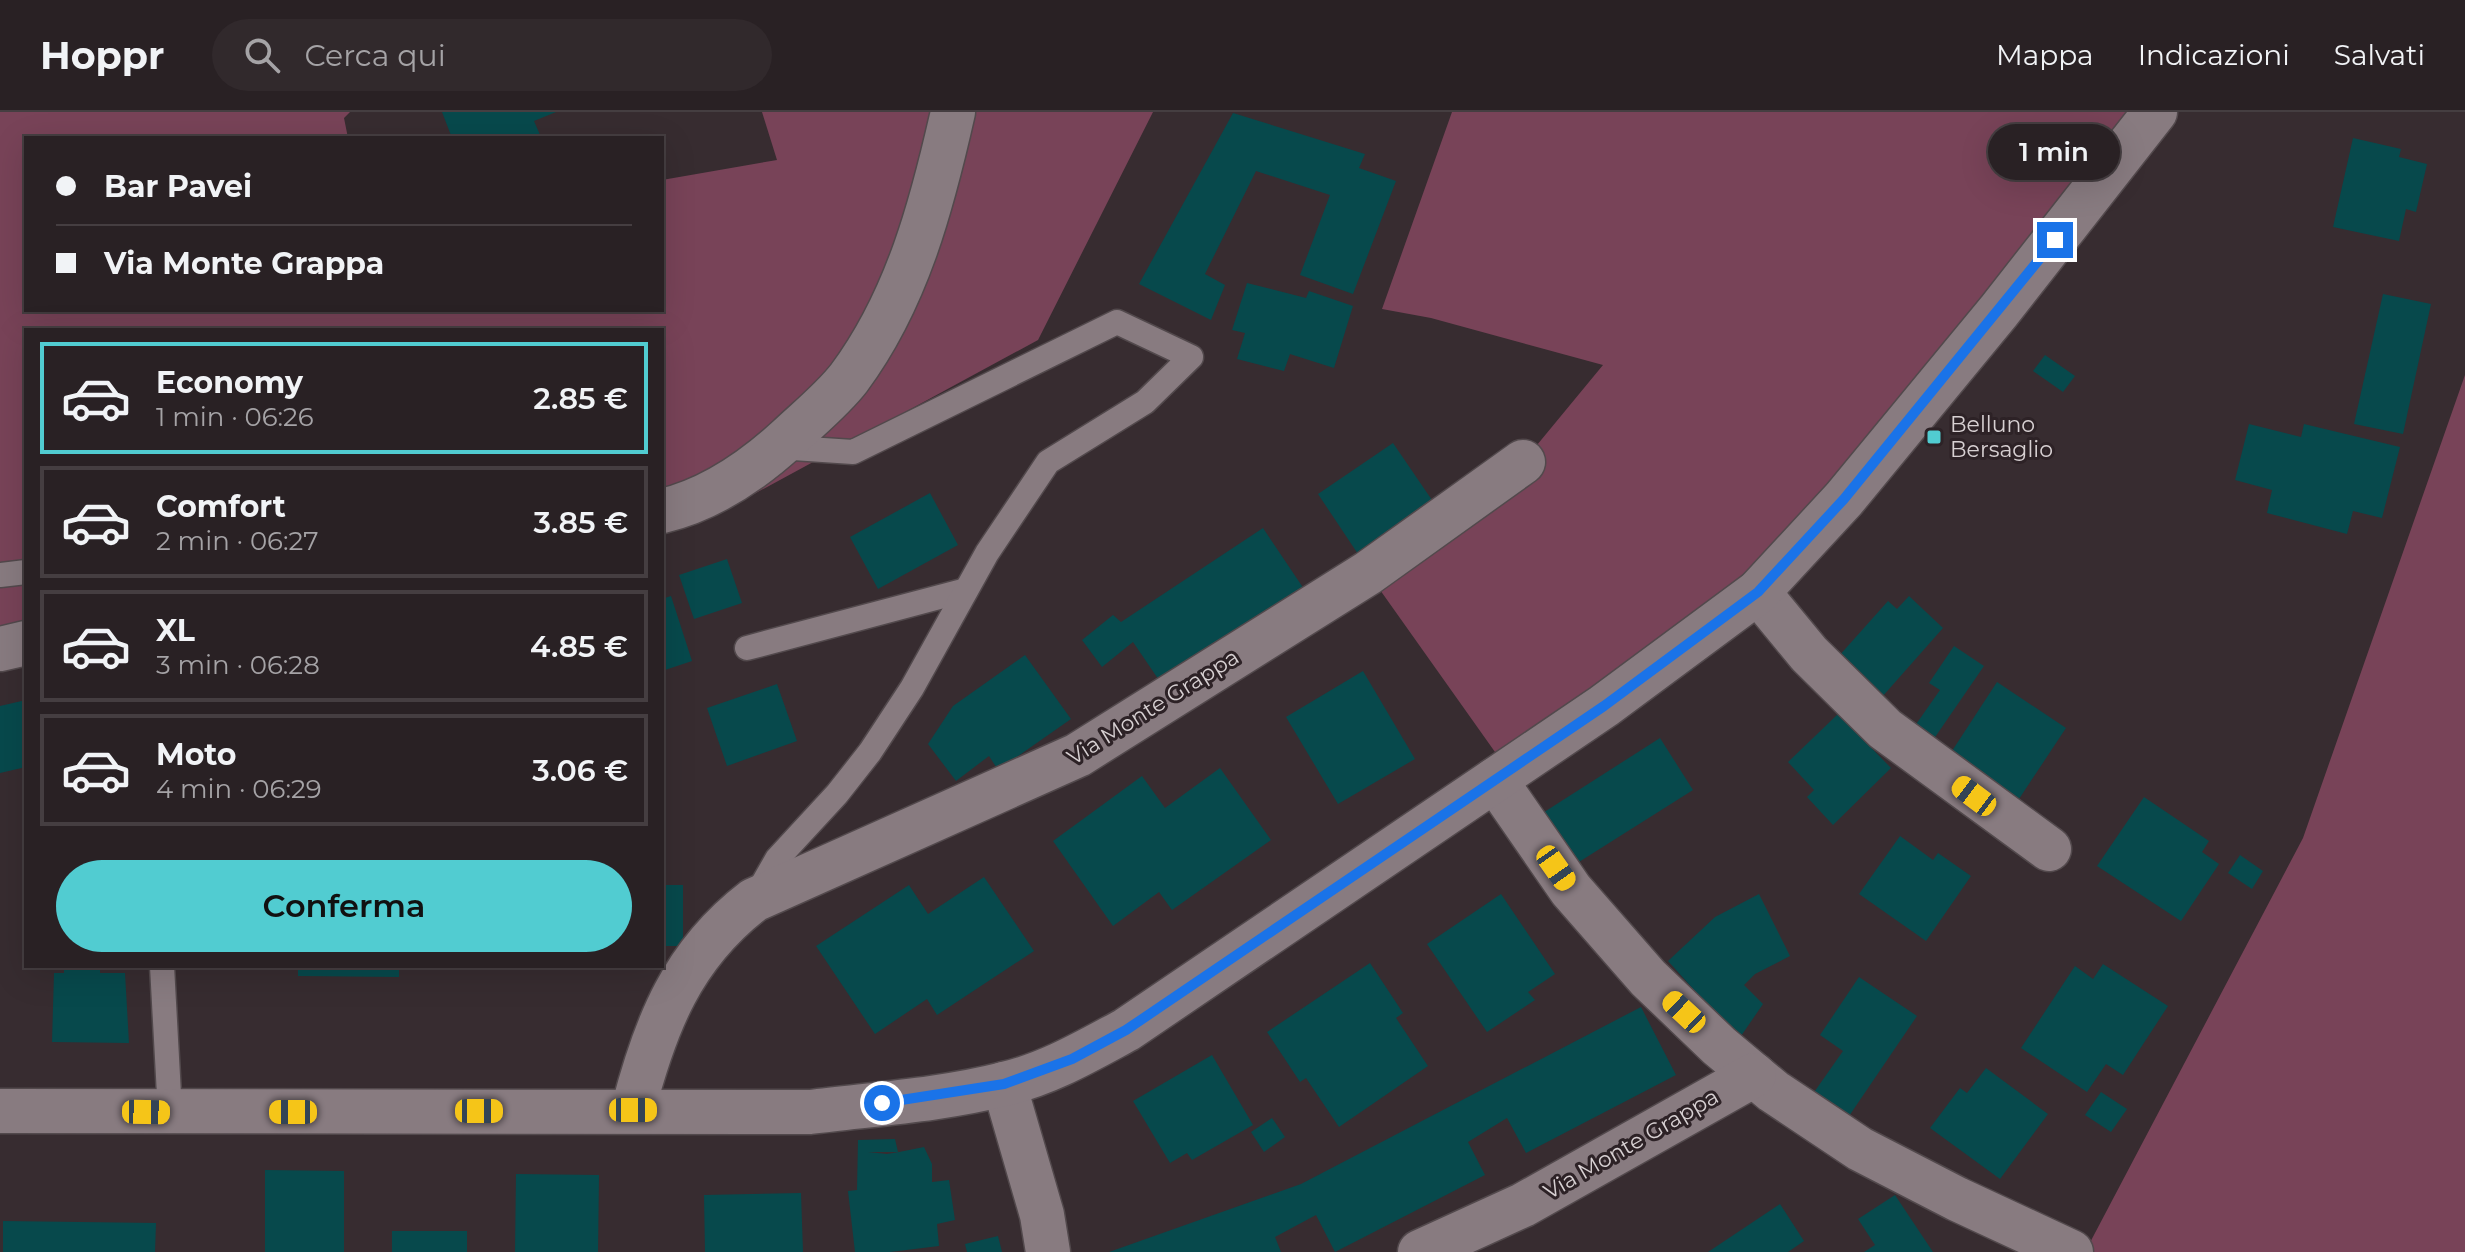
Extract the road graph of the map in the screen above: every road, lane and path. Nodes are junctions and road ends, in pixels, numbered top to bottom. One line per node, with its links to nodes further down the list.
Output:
1 (953, 112): 3 (street)
2 (2155, 112): 9 (street)
3 (778, 447): 5 (street); 8 (lane, Via Monte Grappa)
4 (1523, 462): 15 (street, Via Monte Grappa)
5 (664, 511)
6 (24, 572): 7 (lane)
7 (0, 575)
8 (966, 590): 11 (lane); 15 (lane, Via Monte Grappa)
9 (1758, 592): 13 (street); 14 (street)
10 (24, 643): 12 (street)
11 (747, 648)
12 (0, 649)
13 (1495, 780): 17 (street); 18 (street)
14 (2049, 849)
15 (754, 900): 19 (street, Via Monte Grappa)
16 (162, 968): 21 (lane)
17 (1754, 1075): 23 (street, Via Monte Grappa); 24 (street)
18 (1004, 1084): 19 (street); 22 (street)
19 (633, 1110): 21 (street)
20 (0, 1111): 21 (street)
21 (170, 1113)
22 (1048, 1252)
23 (1420, 1252)
24 (2071, 1252)

